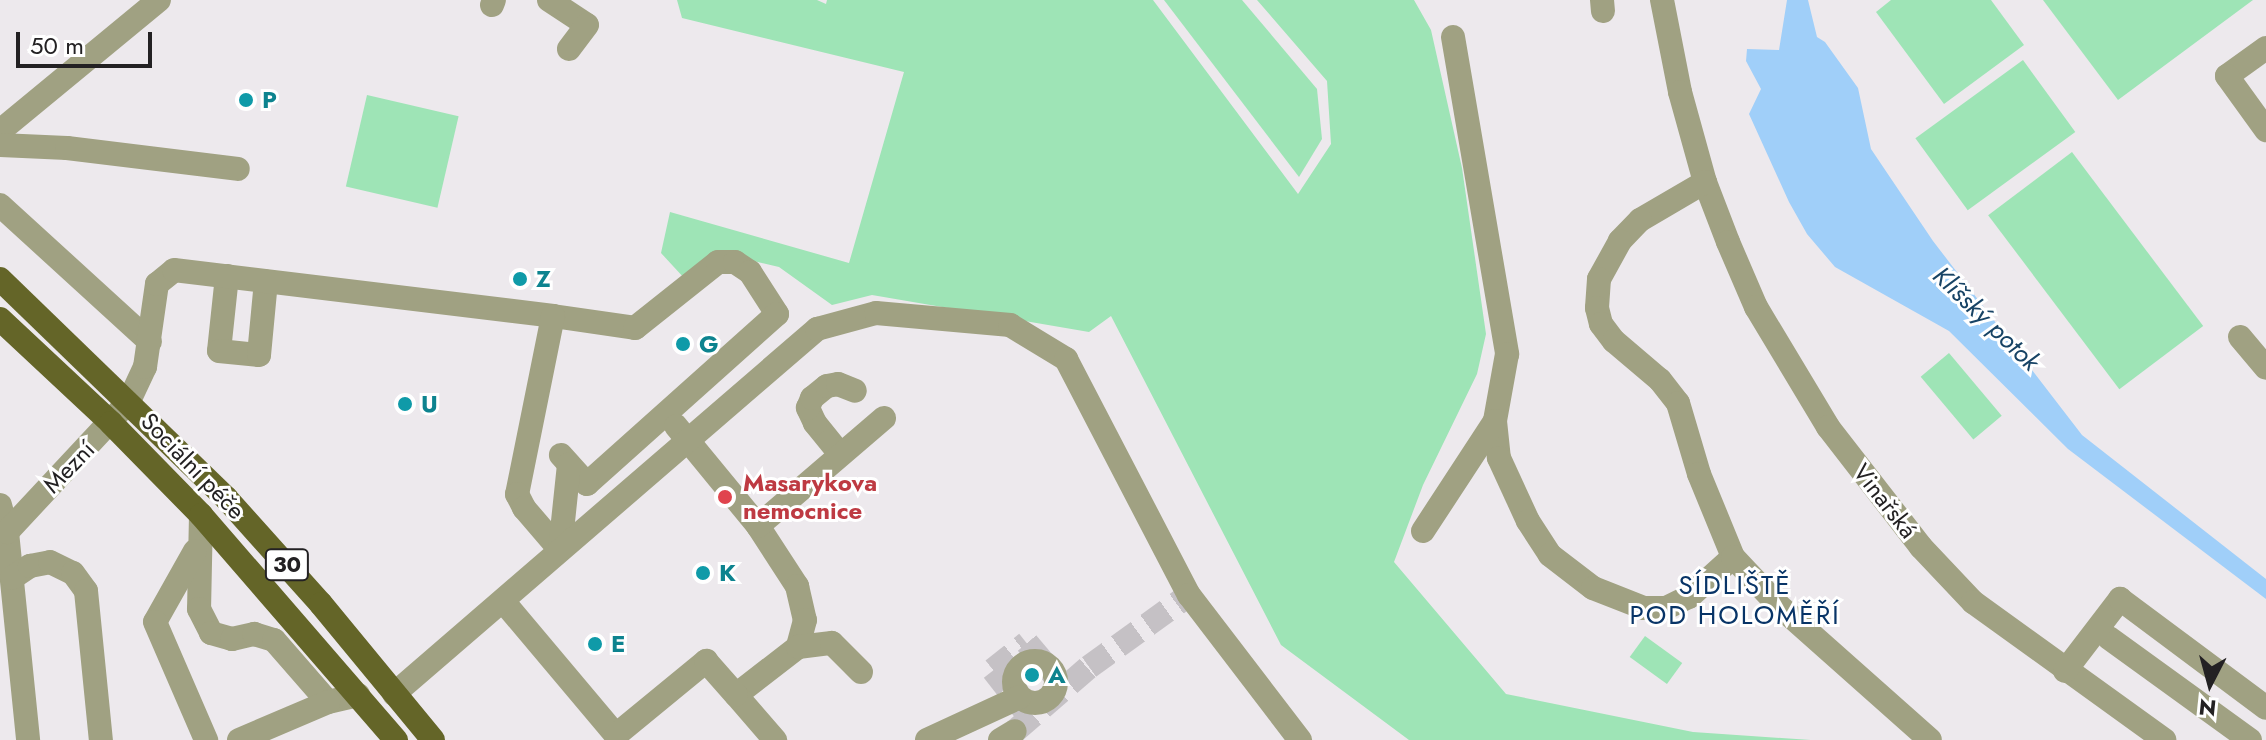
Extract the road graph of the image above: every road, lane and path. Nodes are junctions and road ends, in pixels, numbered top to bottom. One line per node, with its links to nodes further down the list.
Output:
1 (159, 0): 8 (street)
2 (549, 0): 6 (street)
3 (1662, 0): 11 (street, Vinařská)
4 (1453, 37): 23 (street)
5 (2266, 48): 7 (street)
6 (569, 49)
7 (2266, 130)
8 (0, 131)
9 (0, 145): 10 (street)
10 (238, 169)
11 (1705, 182): 34 (street); 40 (street, Vinařská)
12 (0, 205): 19 (street)
13 (227, 276): 15 (street, Mezní); 15 (street); 19 (street, Mezní)
14 (0, 279): 21 (main road, Sociální péče / 30)
15 (266, 281): 16 (street, Mezní)
16 (553, 316): 22 (street, Mezní); 33 (street)
17 (0, 319): 24 (main road, Sociální péče / 30)
18 (2240, 337): 20 (street)
19 (150, 342): 21 (street, Mezní)
20 (2266, 368)
21 (129, 401): 24 (street, Mezní); 43 (main road, Sociální péče / 30)
22 (668, 415): 25 (street); 33 (street)
23 (1495, 421): 30 (street); 34 (street)
24 (111, 423): 28 (main road, Sociální péče / 30); 31 (street, Mezní)
25 (686, 439): 29 (street); 33 (street); 57 (street)
26 (840, 454): 26 (street); 29 (street)
27 (0, 505): 31 (street)
28 (201, 515): 32 (street); 44 (main road, Sociální péče / 30)
29 (758, 526): 38 (street)
30 (1423, 531)
31 (3, 533): 35 (street)
32 (198, 545): 47 (street); 51 (street)
33 (560, 550): 36 (street)
34 (1733, 557): 58 (street)
35 (12, 578): 49 (street); 50 (street)
36 (496, 607): 43 (street); 45 (street)
37 (2109, 638): 42 (street)
38 (798, 647): 41 (street); 45 (street)
39 (2203, 662): 40 (street); 42 (street); 48 (street)
40 (2065, 671): 59 (street, Vinařská)
41 (861, 672)
42 (2183, 692): 60 (street)
43 (394, 694): 54 (main road, Sociální péče / 30)
44 (358, 695): 47 (street); 53 (main road, Sociální péče / 30)
45 (736, 695): 55 (street)
46 (1020, 697): 56 (street, bridge)
47 (328, 702): 52 (street)
48 (2266, 708)
49 (28, 740)
50 (101, 740)
51 (206, 740)
52 (239, 740)
53 (396, 740)
54 (433, 740)
55 (775, 740)
56 (927, 740)
57 (1300, 740)
58 (1930, 740)
59 (2164, 740)
60 (2250, 740)

